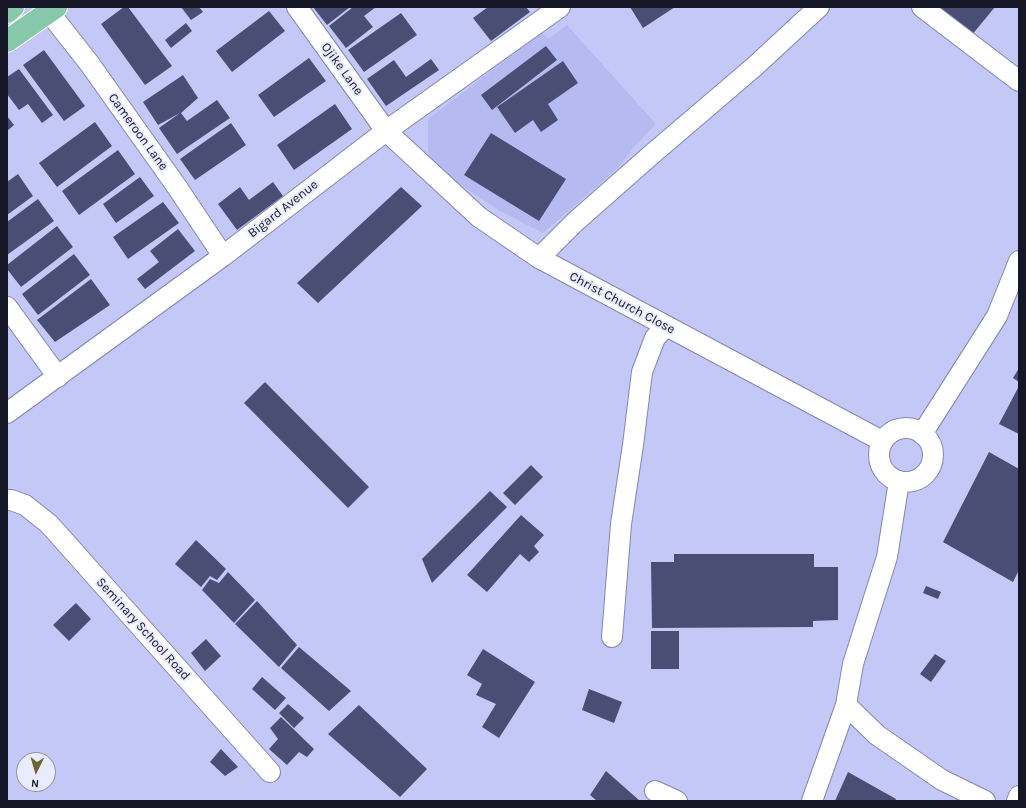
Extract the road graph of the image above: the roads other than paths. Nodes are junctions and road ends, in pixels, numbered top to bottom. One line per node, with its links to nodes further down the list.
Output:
1 (13, 7): 7 (main road)
2 (297, 7): 10 (street, Ojike Lane)
3 (819, 7): 12 (street)
4 (922, 7): 9 (street)
5 (50, 9): 8 (main road); 11 (street, Cameroon Lane)
6 (553, 9): 10 (street, Bigard Avenue)
7 (7, 12)
8 (7, 41)
9 (1019, 81)
10 (386, 131): 11 (street, Bigard Avenue); 12 (street, Christ Church Close)
11 (223, 256): 16 (street, Bigard Avenue)
12 (539, 258): 15 (street, Christ Church Close)
13 (1019, 262): 18 (street)
14 (7, 307): 16 (street)
15 (665, 327): 19 (street, Christ Church Close); 22 (street)
16 (58, 377): 17 (street, Bigard Avenue)
17 (7, 414)
18 (922, 434): 19 (street); 20 (street)
19 (882, 441): 20 (street)
20 (899, 481): 23 (street)
21 (7, 500): 24 (street, Seminary School Road)
22 (612, 637)
23 (846, 705): 28 (street); 29 (street)
24 (270, 772)
25 (655, 791): 27 (street)
26 (1019, 796): 30 (street)
27 (677, 801)
28 (812, 801)
29 (985, 801)
30 (1017, 801)

